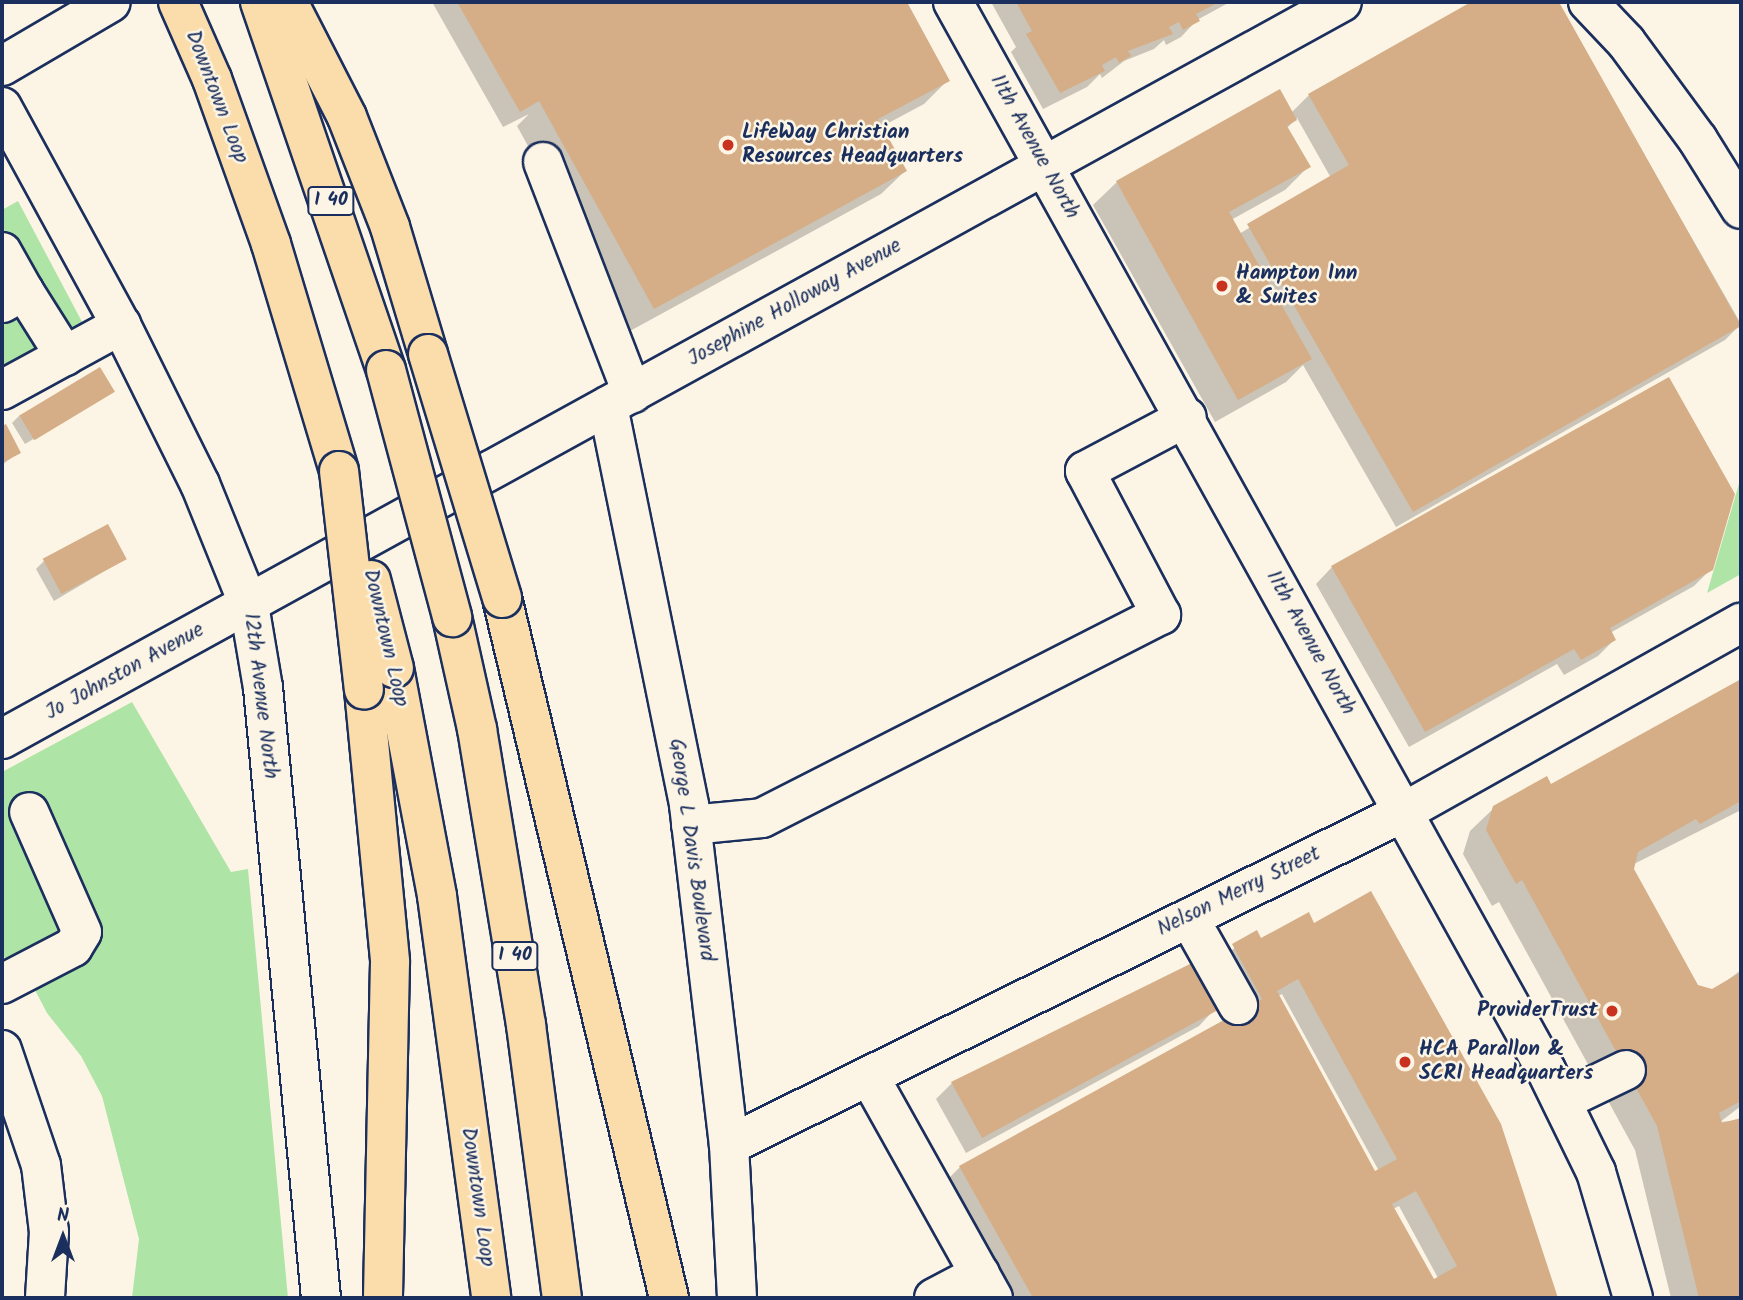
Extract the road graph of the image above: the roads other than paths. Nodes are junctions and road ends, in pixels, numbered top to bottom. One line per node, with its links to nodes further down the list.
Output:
1 (111, 2): 7 (street)
2 (178, 2): 21 (highway, Downtown Loop, bridge)
3 (953, 2): 10 (street, 11th Avenue North)
4 (1342, 2): 10 (street, Josephine Holloway Avenue)
5 (1588, 2): 11 (street)
6 (281, 16): 39 (highway, I 40, bridge); 40 (highway, bridge)
7 (2, 66)
8 (2, 107): 14 (street, 12th Avenue North)
9 (542, 162): 17 (street, George L Davis Boulevard)
10 (1044, 164): 17 (street, Josephine Holloway Avenue); 18 (street, 11th Avenue North)
11 (1741, 209)
12 (2, 252): 13 (street)
13 (13, 297): 15 (street)
14 (121, 325): 15 (street); 19 (street, 12th Avenue North)
15 (65, 356): 16 (street)
16 (2, 390)
17 (620, 400): 19 (street, Josephine Holloway Avenue); 25 (street, George L Davis Boulevard)
18 (1182, 410): 24 (street, 11th Avenue North); 25 (street)
19 (248, 605): 22 (street, Jo Johnston Avenue); 36 (street, 12th Avenue North)
20 (1741, 624): 24 (street, Nelson Merry Street)
21 (379, 679): 37 (highway); 38 (highway, Downtown Loop)
22 (2, 739)
23 (29, 812): 27 (street)
24 (1402, 813): 26 (street, Nelson Merry Street); 32 (street, 11th Avenue North)
25 (690, 815): 33 (street, George L Davis Boulevard)
26 (1189, 918): 28 (street); 31 (street, Nelson Merry Street)
27 (2, 984)
28 (1238, 1005)
29 (2, 1050): 35 (street)
30 (1626, 1070): 32 (street)
31 (869, 1076): 33 (street, Nelson Merry Street); 34 (street)
32 (1562, 1101): 43 (street, 11th Avenue North)
33 (729, 1145): 41 (street, George L Davis Boulevard)
34 (985, 1291): 42 (street)
35 (45, 1298)
36 (321, 1298)
37 (383, 1298)
38 (491, 1298)
39 (562, 1298)
40 (669, 1298)
41 (737, 1298)
42 (934, 1298)
43 (1633, 1298)

